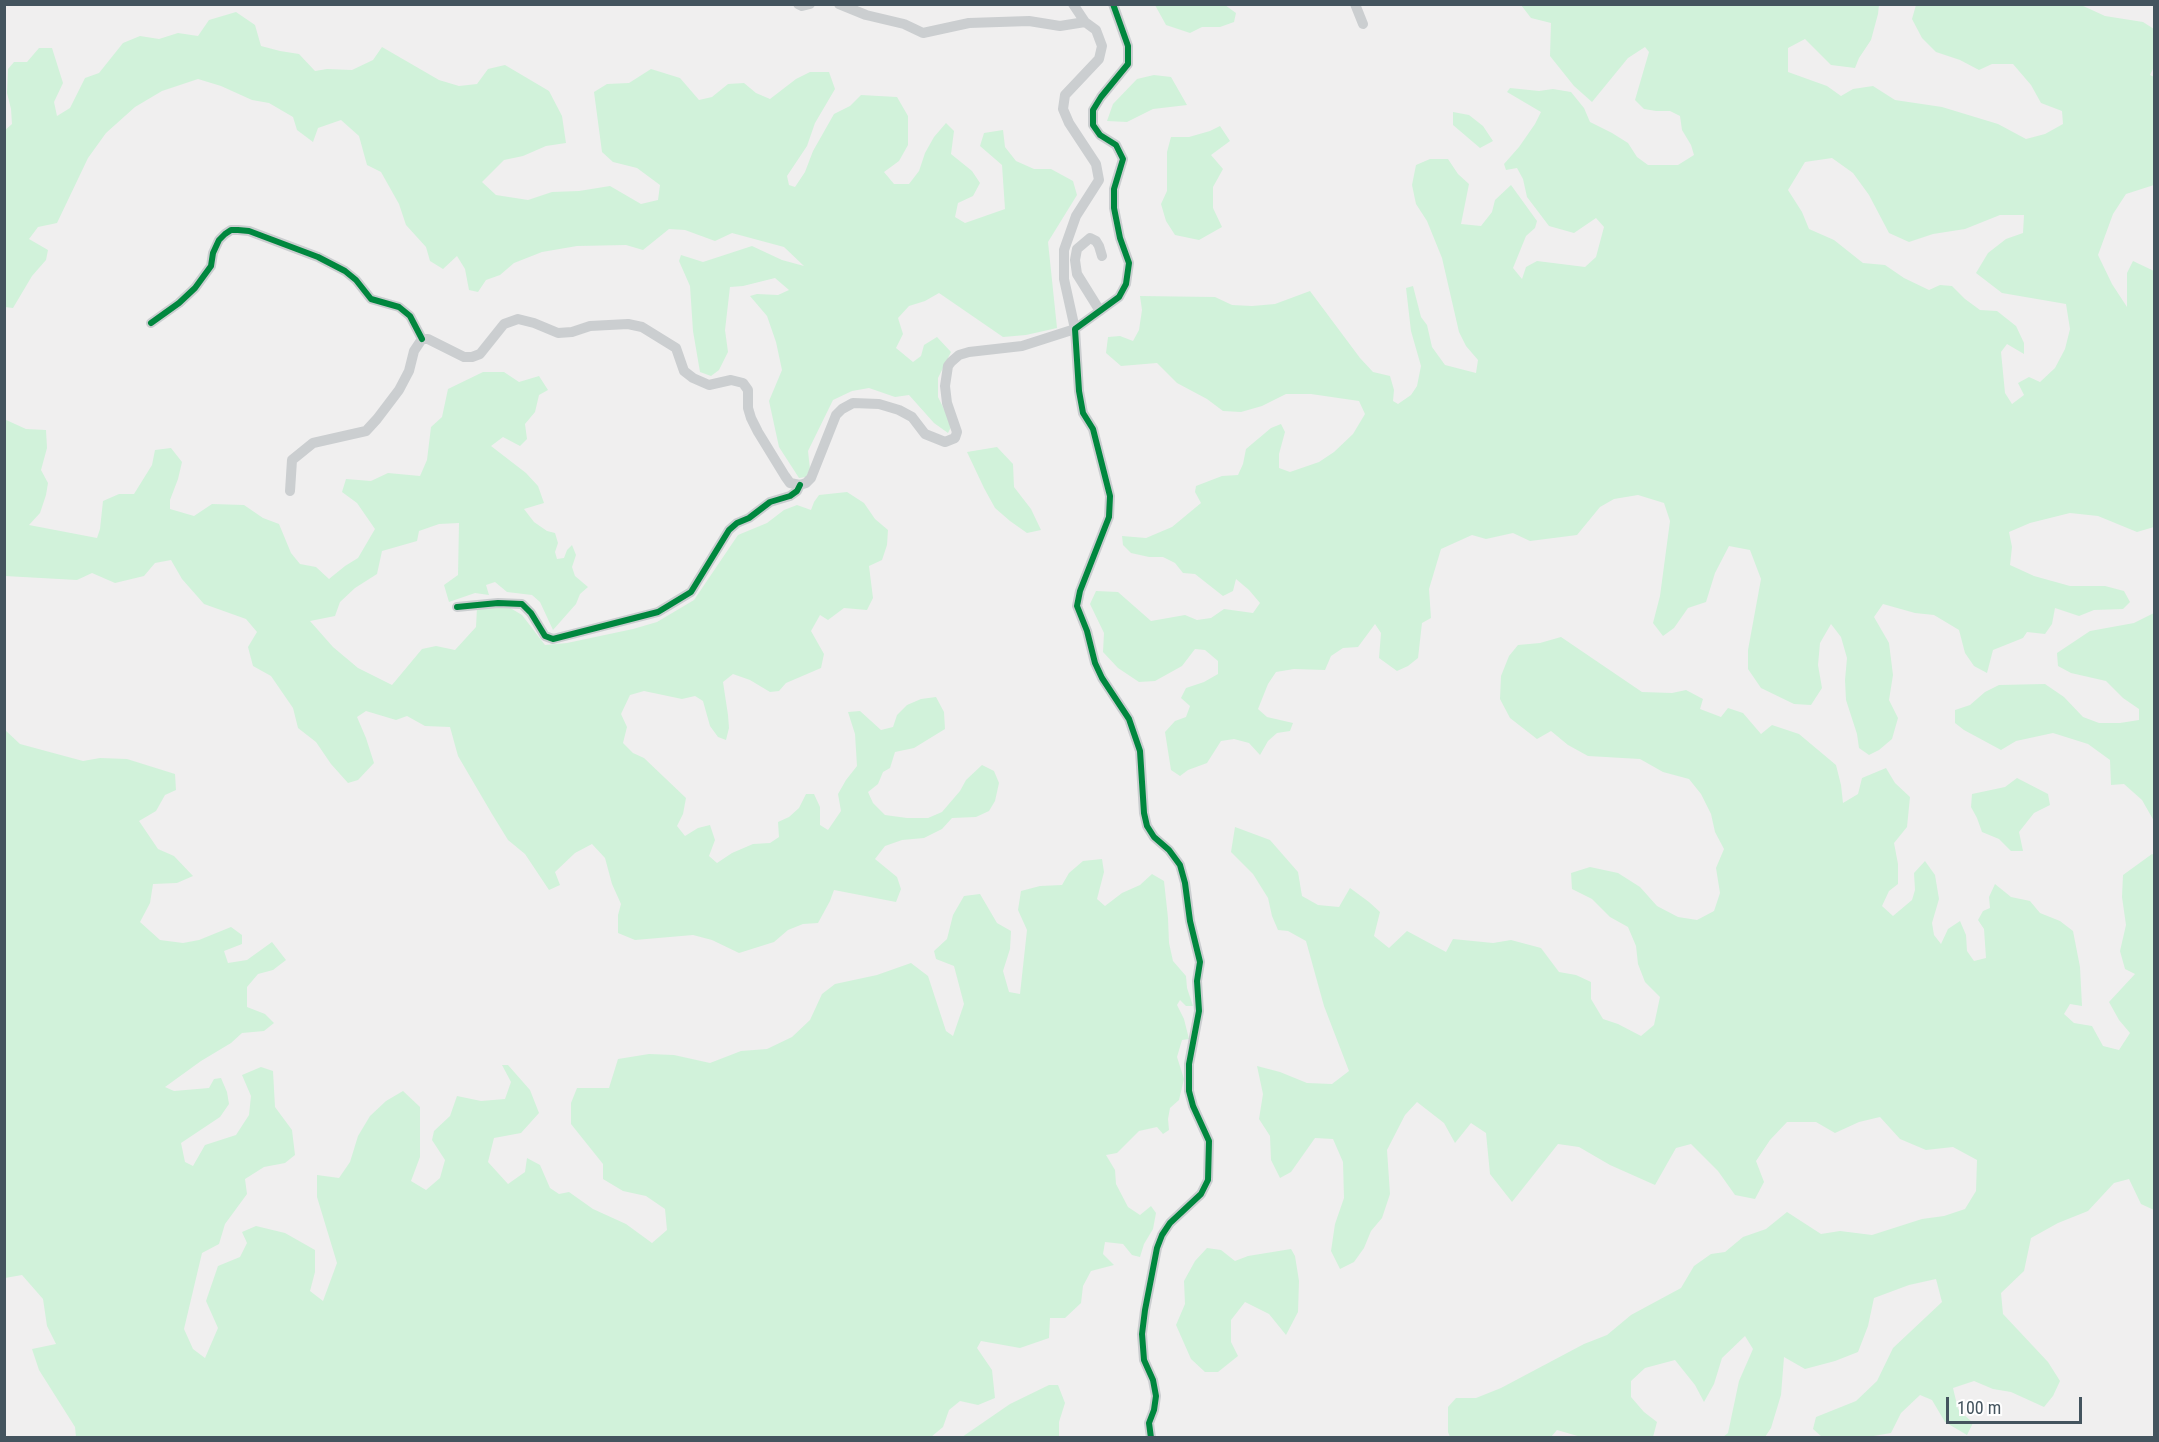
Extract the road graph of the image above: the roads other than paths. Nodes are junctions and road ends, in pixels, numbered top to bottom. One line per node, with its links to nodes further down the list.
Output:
1 (798, 4): 2 (street)
2 (810, 4)
3 (839, 4): 7 (street)
4 (1073, 4): 7 (street)
5 (1113, 4): 10 (street)
6 (1355, 4): 8 (street)
7 (1085, 22): 12 (street)
8 (1363, 24)
9 (1102, 256): 10 (street)
10 (1100, 311): 12 (street)
11 (152, 323): 13 (street)
12 (1075, 329): 14 (street); 17 (street)
13 (422, 339): 14 (street); 15 (street)
14 (800, 485): 16 (street)
15 (290, 491)
16 (457, 607)
17 (1151, 1437)

